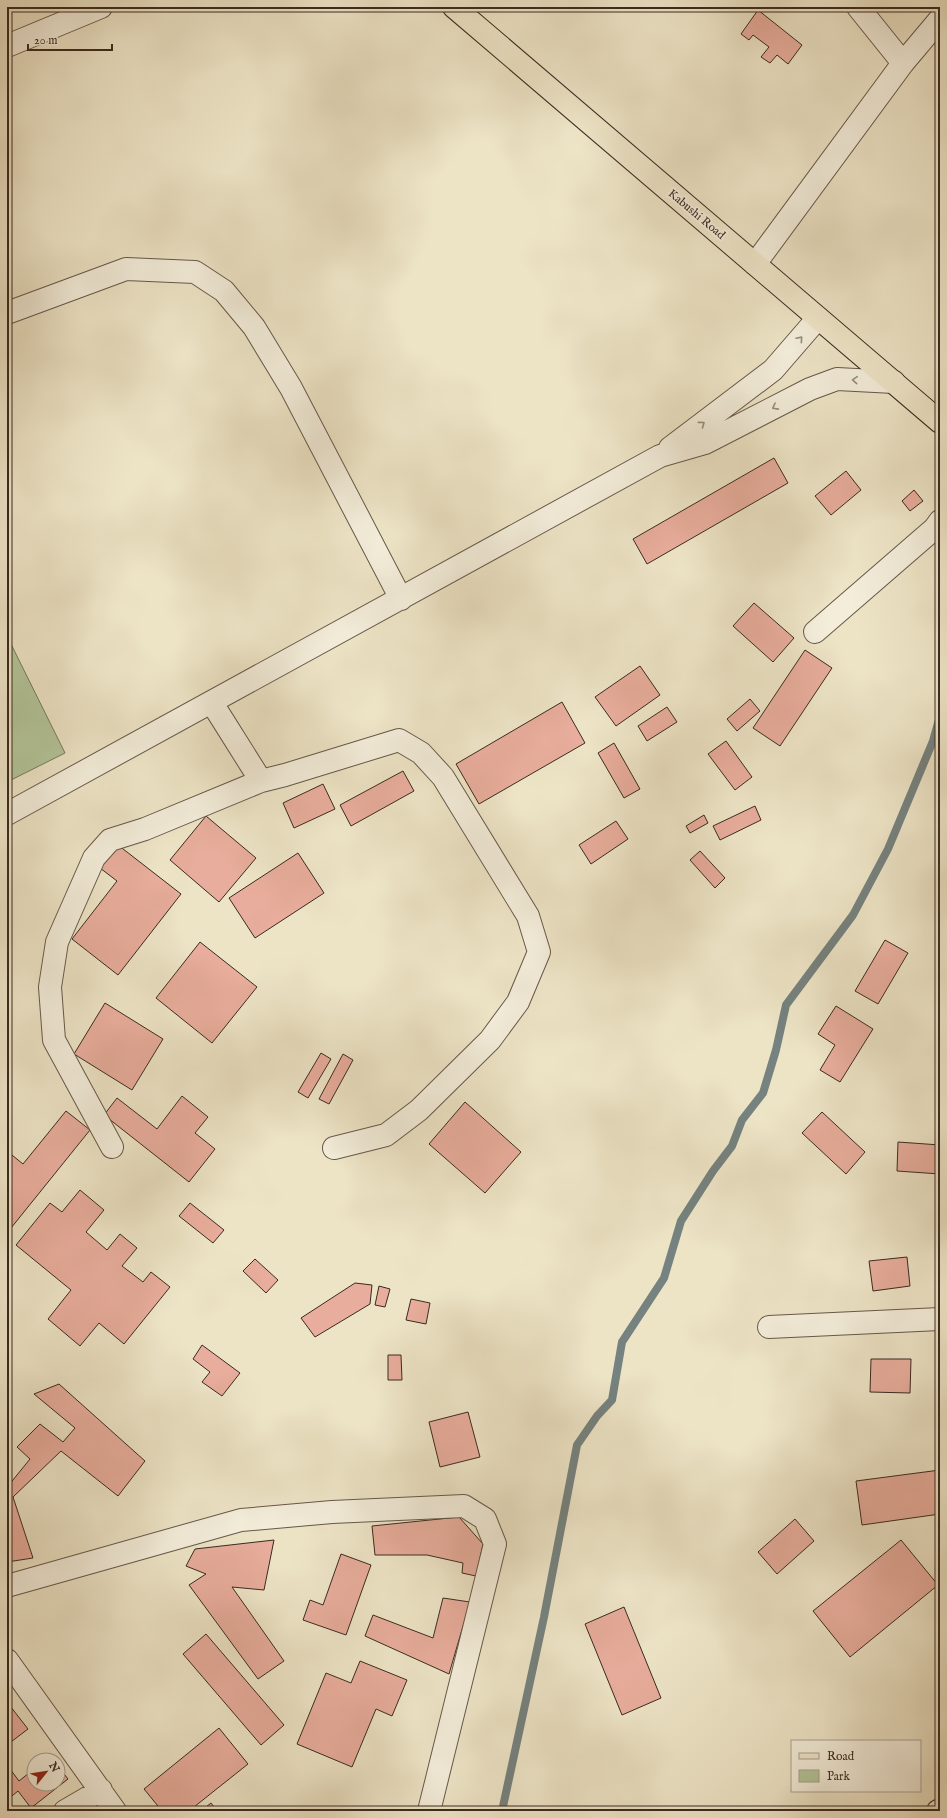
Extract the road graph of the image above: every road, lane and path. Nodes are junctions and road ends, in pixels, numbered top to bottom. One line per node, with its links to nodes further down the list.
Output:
1 (100, 7): 5 (street)
2 (454, 7): 7 (main road, Kabushi Road)
3 (858, 7): 6 (street)
4 (940, 19): 6 (street)
5 (7, 46)
6 (903, 63): 7 (street)
7 (755, 264): 9 (main road, Kabushi Road)
8 (7, 313): 14 (street)
9 (818, 318): 10 (main road, Kabushi Road); 12 (street, one-way to 9)
10 (894, 382): 11 (main road, Kabushi Road); 12 (street, one-way to 12)
11 (940, 422)
12 (660, 456): 14 (street)
13 (940, 521): 15 (street)
14 (401, 599): 16 (street)
15 (815, 632)
16 (212, 703): 17 (street); 18 (street)
17 (261, 781): 19 (street); 20 (street)
18 (7, 814)
19 (112, 1147)
20 (334, 1148)
21 (940, 1319): 22 (street)
22 (769, 1327)
23 (7, 1586): 28 (street)
24 (7, 1660): 25 (street)
25 (101, 1790): 26 (street); 27 (street)
26 (65, 1811)
27 (115, 1811)
28 (429, 1811)

